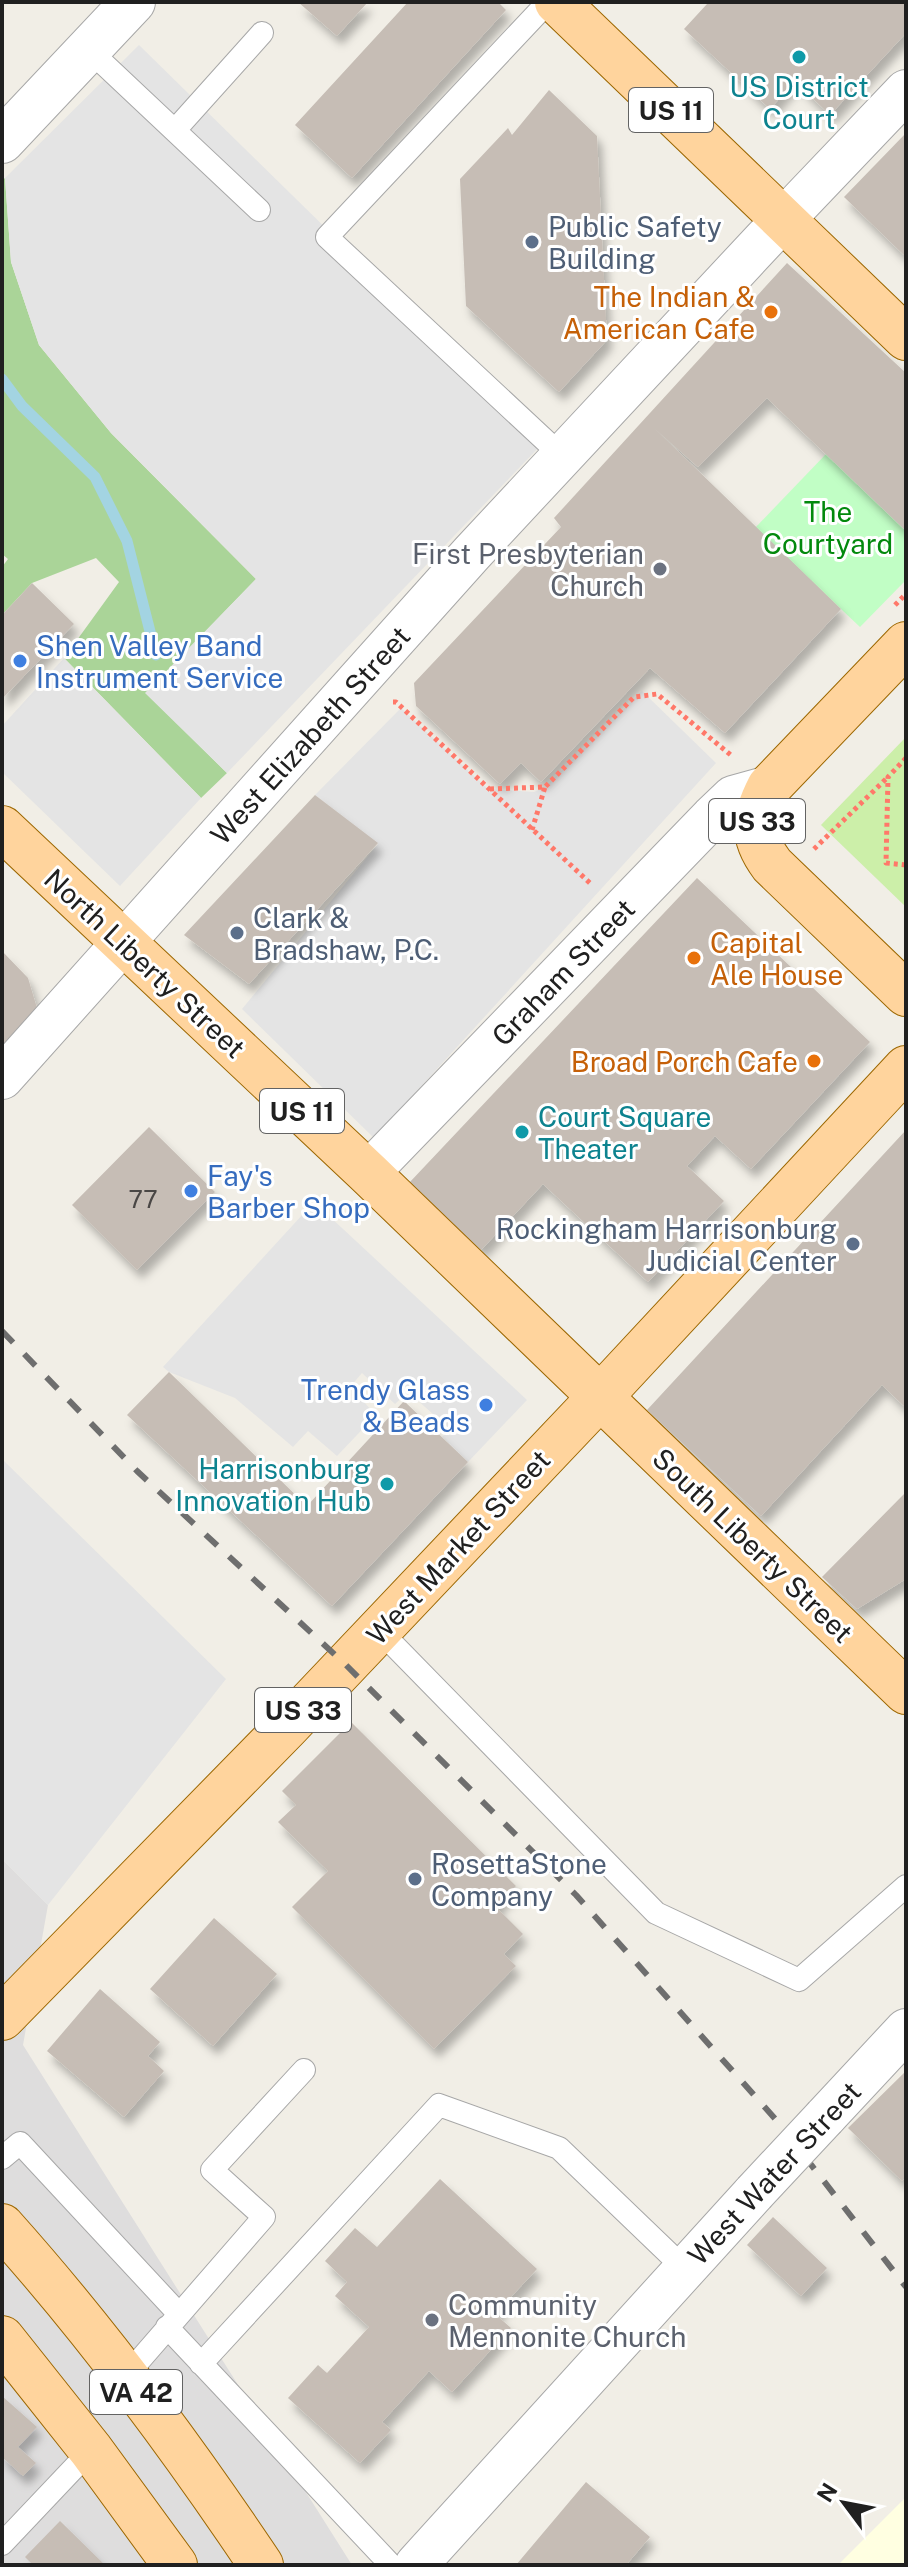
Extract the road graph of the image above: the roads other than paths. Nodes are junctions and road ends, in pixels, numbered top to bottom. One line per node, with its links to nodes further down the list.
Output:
1 (133, 2): 5 (street)
2 (548, 2): 12 (lane)
3 (557, 2): 10 (main road, US 11)
4 (262, 33): 8 (lane)
5 (89, 50): 7 (street); 8 (lane)
6 (906, 91): 10 (street, West Elizabeth Street)
7 (7, 126)
8 (175, 130): 9 (lane)
9 (259, 210)
10 (785, 219): 11 (main road, US 11); 12 (street, West Elizabeth Street)
11 (906, 338)
12 (563, 457): 16 (street, West Elizabeth Street)
13 (906, 644): 14 (main road, US 33)
14 (754, 774): 17 (main road, US 33); 20 (street, Graham Street)
15 (2, 828): 16 (main road, North Liberty Street / US 11)
16 (124, 943): 19 (street, West Elizabeth Street); 20 (main road, North Liberty Street / US 11)
17 (906, 994)
18 (906, 1068): 21 (main road, West Market Street / US 33)
19 (2, 1078)
20 (368, 1173): 21 (main road, North Liberty Street / US 11)
21 (600, 1397): 22 (main road, West Market Street / US 33); 23 (main road, South Liberty Street / US 11)
22 (379, 1630): 24 (lane); 25 (main road, West Market Street / US 33)
23 (906, 1692)
24 (906, 1886)
25 (2, 2018)
26 (906, 2030): 30 (street, West Water Street, bridge)
27 (304, 2070): 31 (lane)
28 (2, 2158): 31 (lane)
29 (2, 2226): 34 (main road, VA 42)
30 (685, 2269): 33 (lane); 40 (street, West Water Street)
31 (173, 2320): 33 (lane); 34 (lane)
32 (2, 2338): 35 (main road, VA 42)
33 (201, 2364): 39 (lane)
34 (125, 2377): 38 (main road, VA 42)
35 (91, 2450): 36 (lane); 37 (main road, VA 42)
36 (2, 2544)
37 (175, 2565)
38 (261, 2565)
39 (391, 2565)
40 (416, 2565)

